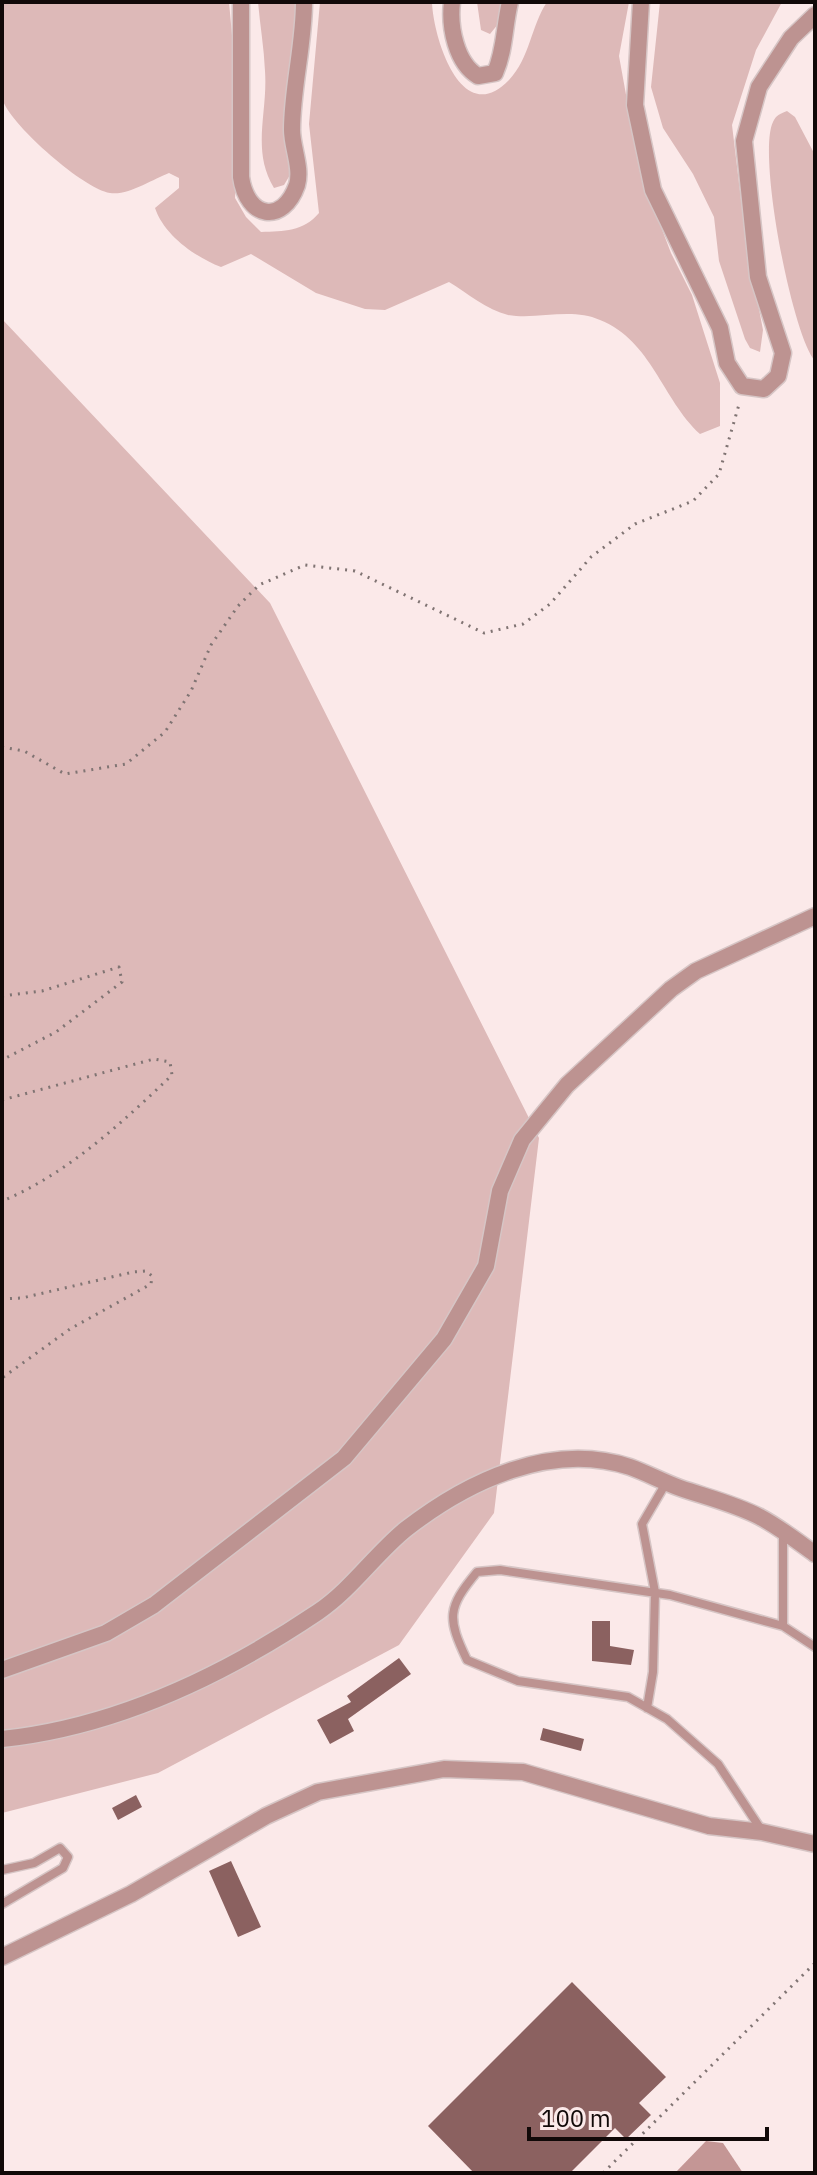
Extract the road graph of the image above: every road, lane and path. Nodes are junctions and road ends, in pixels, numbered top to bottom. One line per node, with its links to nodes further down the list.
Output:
1 (241, 2): 2 (street)
2 (304, 2)
3 (452, 2): 4 (street)
4 (510, 2)
5 (641, 2): 7 (street)
6 (815, 15): 7 (street)
7 (742, 386): 8 (path)
8 (2, 747)
9 (815, 916): 22 (street)
10 (2, 996): 11 (path)
11 (2, 1060)
12 (2, 1100): 13 (path)
13 (2, 1201)
14 (2, 1299): 15 (path)
15 (2, 1378)
16 (666, 1483): 17 (street); 19 (lane); 24 (street)
17 (783, 1531): 18 (street); 20 (lane)
18 (815, 1554)
19 (655, 1592): 20 (lane); 23 (lane); 23 (lane)
20 (783, 1626): 21 (lane)
21 (815, 1647)
22 (2, 1670)
23 (647, 1708): 25 (lane)
24 (2, 1739)
25 (762, 1832): 26 (street); 29 (street)
26 (815, 1844)
27 (2, 1870): 28 (lane)
28 (2, 1904)
29 (2, 1957)
30 (815, 1963): 31 (path)
31 (603, 2173)

